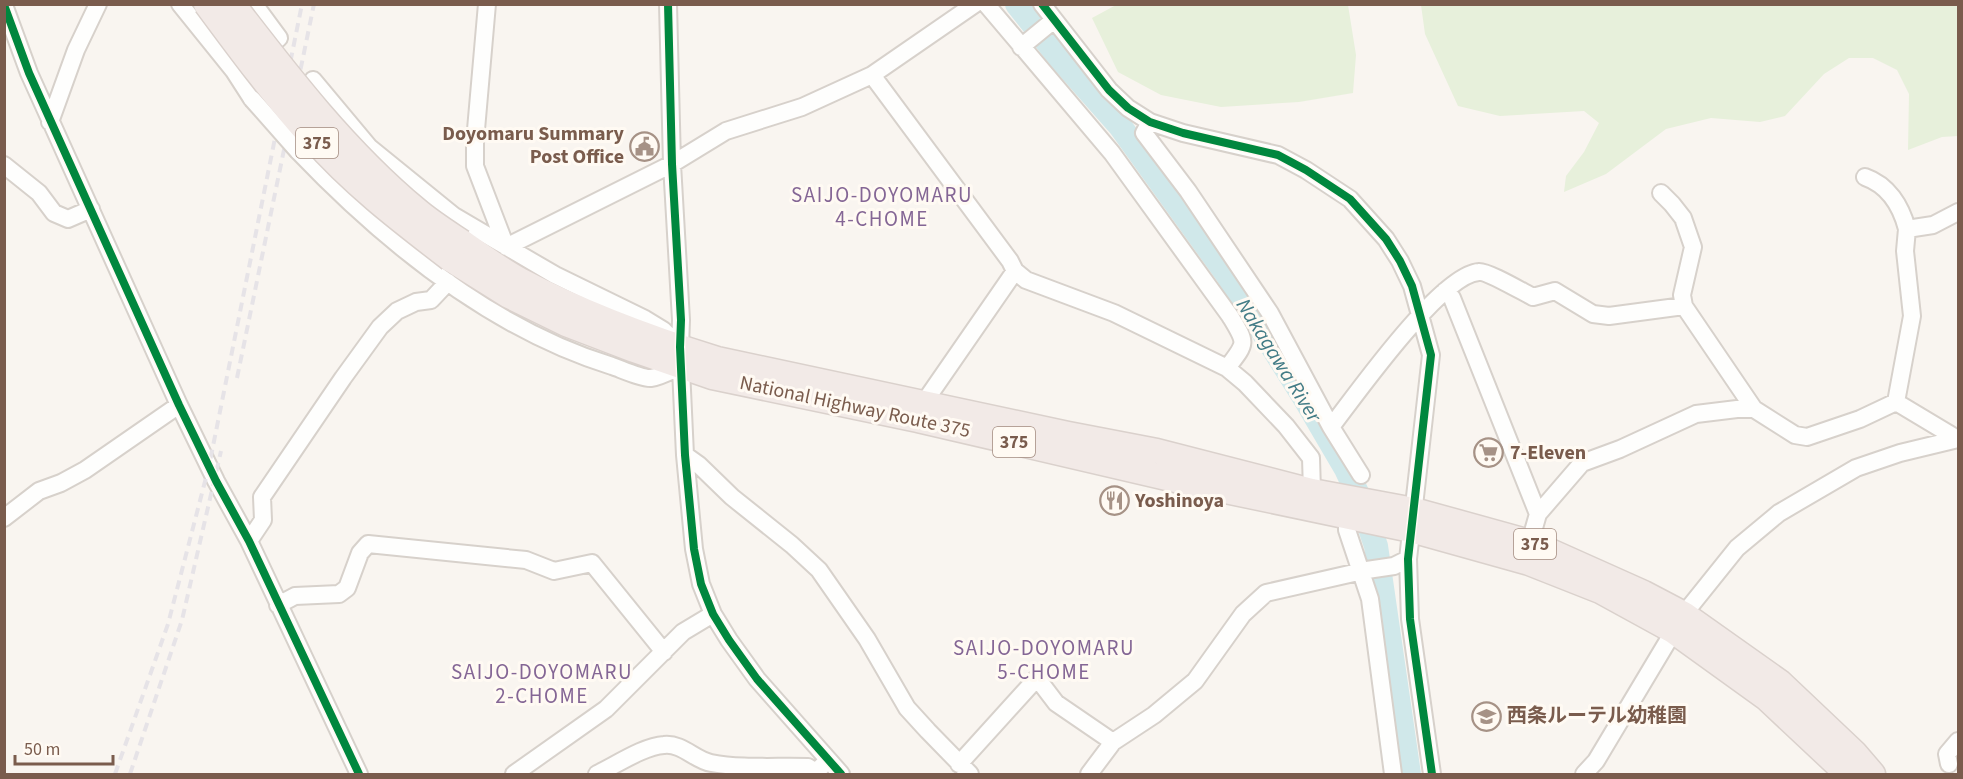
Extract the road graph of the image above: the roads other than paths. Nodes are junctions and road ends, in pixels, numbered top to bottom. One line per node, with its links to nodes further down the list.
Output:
1 (98, 4): 17 (street)
2 (180, 4): 14 (street)
3 (206, 4): 31 (highway, National Highway Route 375 / 375, bridge)
4 (233, 4): 31 (highway, National Highway Route 375 / 375, bridge)
5 (254, 4): 14 (street)
6 (487, 4): 29 (street)
7 (668, 4): 20 (street)
8 (975, 4): 15 (street)
9 (986, 4): 13 (street)
10 (1042, 4): 12 (street)
11 (4, 5): 17 (street)
12 (1051, 23): 13 (street); 18 (street)
13 (1021, 47): 37 (street)
14 (234, 71): 23 (street, bridge)
15 (872, 75): 20 (street); 32 (street)
16 (313, 80): 19 (street)
17 (50, 122): 25 (street)
18 (1150, 122): 35 (street); 42 (street)
19 (369, 147): 23 (street); 27 (street)
20 (672, 164): 29 (street); 36 (street)
21 (4, 165): 25 (street)
22 (1865, 177): 28 (street)
23 (333, 188): 30 (street)
24 (1661, 193): 34 (street)
25 (91, 209): 40 (street)
26 (1959, 212): 28 (street)
27 (454, 216): 29 (street); 30 (street)
28 (1907, 229): 38 (street)
29 (506, 247): 36 (street)
30 (420, 261): 31 (street)
31 (454, 261): 36 (highway, National Highway Route 375 / 375); 52 (street)
32 (1015, 271): 37 (street); 39 (street)
33 (1446, 291): 34 (street); 35 (street); 48 (street)
34 (1684, 306): 41 (street)
35 (1422, 315): 42 (street); 51 (street)
36 (680, 357): 39 (highway, National Highway Route 375 / 375); 44 (street); 49 (highway, National Highway Route 375 / 375)
37 (1227, 368): 46 (street)
38 (1896, 402): 41 (street); 43 (street)
39 (923, 404): 46 (highway, National Highway Route 375 / 375)
40 (179, 405): 50 (street); 52 (street)
41 (1754, 409): 48 (street)
42 (1331, 427): 45 (street)
43 (1957, 439): 58 (street)
44 (685, 455): 57 (street); 64 (street)
45 (1361, 475)
46 (1318, 492): 47 (highway, National Highway Route 375 / 375)
47 (1379, 513): 49 (highway, National Highway Route 375 / 375); 51 (highway, National Highway Route 375 / 375)
48 (1538, 514): 53 (street)
49 (1347, 517): 55 (street)
50 (4, 518)
51 (1413, 520): 53 (highway, National Highway Route 375 / 375); 54 (street); 58 (highway, National Highway Route 375 / 375)
52 (249, 541): 56 (street)
53 (1530, 542): 58 (highway, National Highway Route 375 / 375)
54 (1401, 562): 55 (street); 71 (street)
55 (1364, 571): 61 (street); 70 (street)
56 (278, 604): 59 (street); 65 (street)
57 (713, 614): 59 (street); 62 (street)
58 (1679, 622): 72 (street); 73 (highway, National Highway Route 375 / 375); 74 (highway, National Highway Route 375 / 375)
59 (664, 652): 66 (street)
60 (1959, 741): 63 (street)
61 (1113, 742): 64 (street); 69 (street)
62 (828, 760): 67 (street); 68 (street)
63 (1949, 764)
64 (965, 769)
65 (359, 774)
66 (514, 774)
67 (597, 774)
68 (841, 774)
69 (1089, 774)
70 (1393, 774)
71 (1432, 774)
72 (1584, 774)
73 (1847, 774)
74 (1874, 774)

